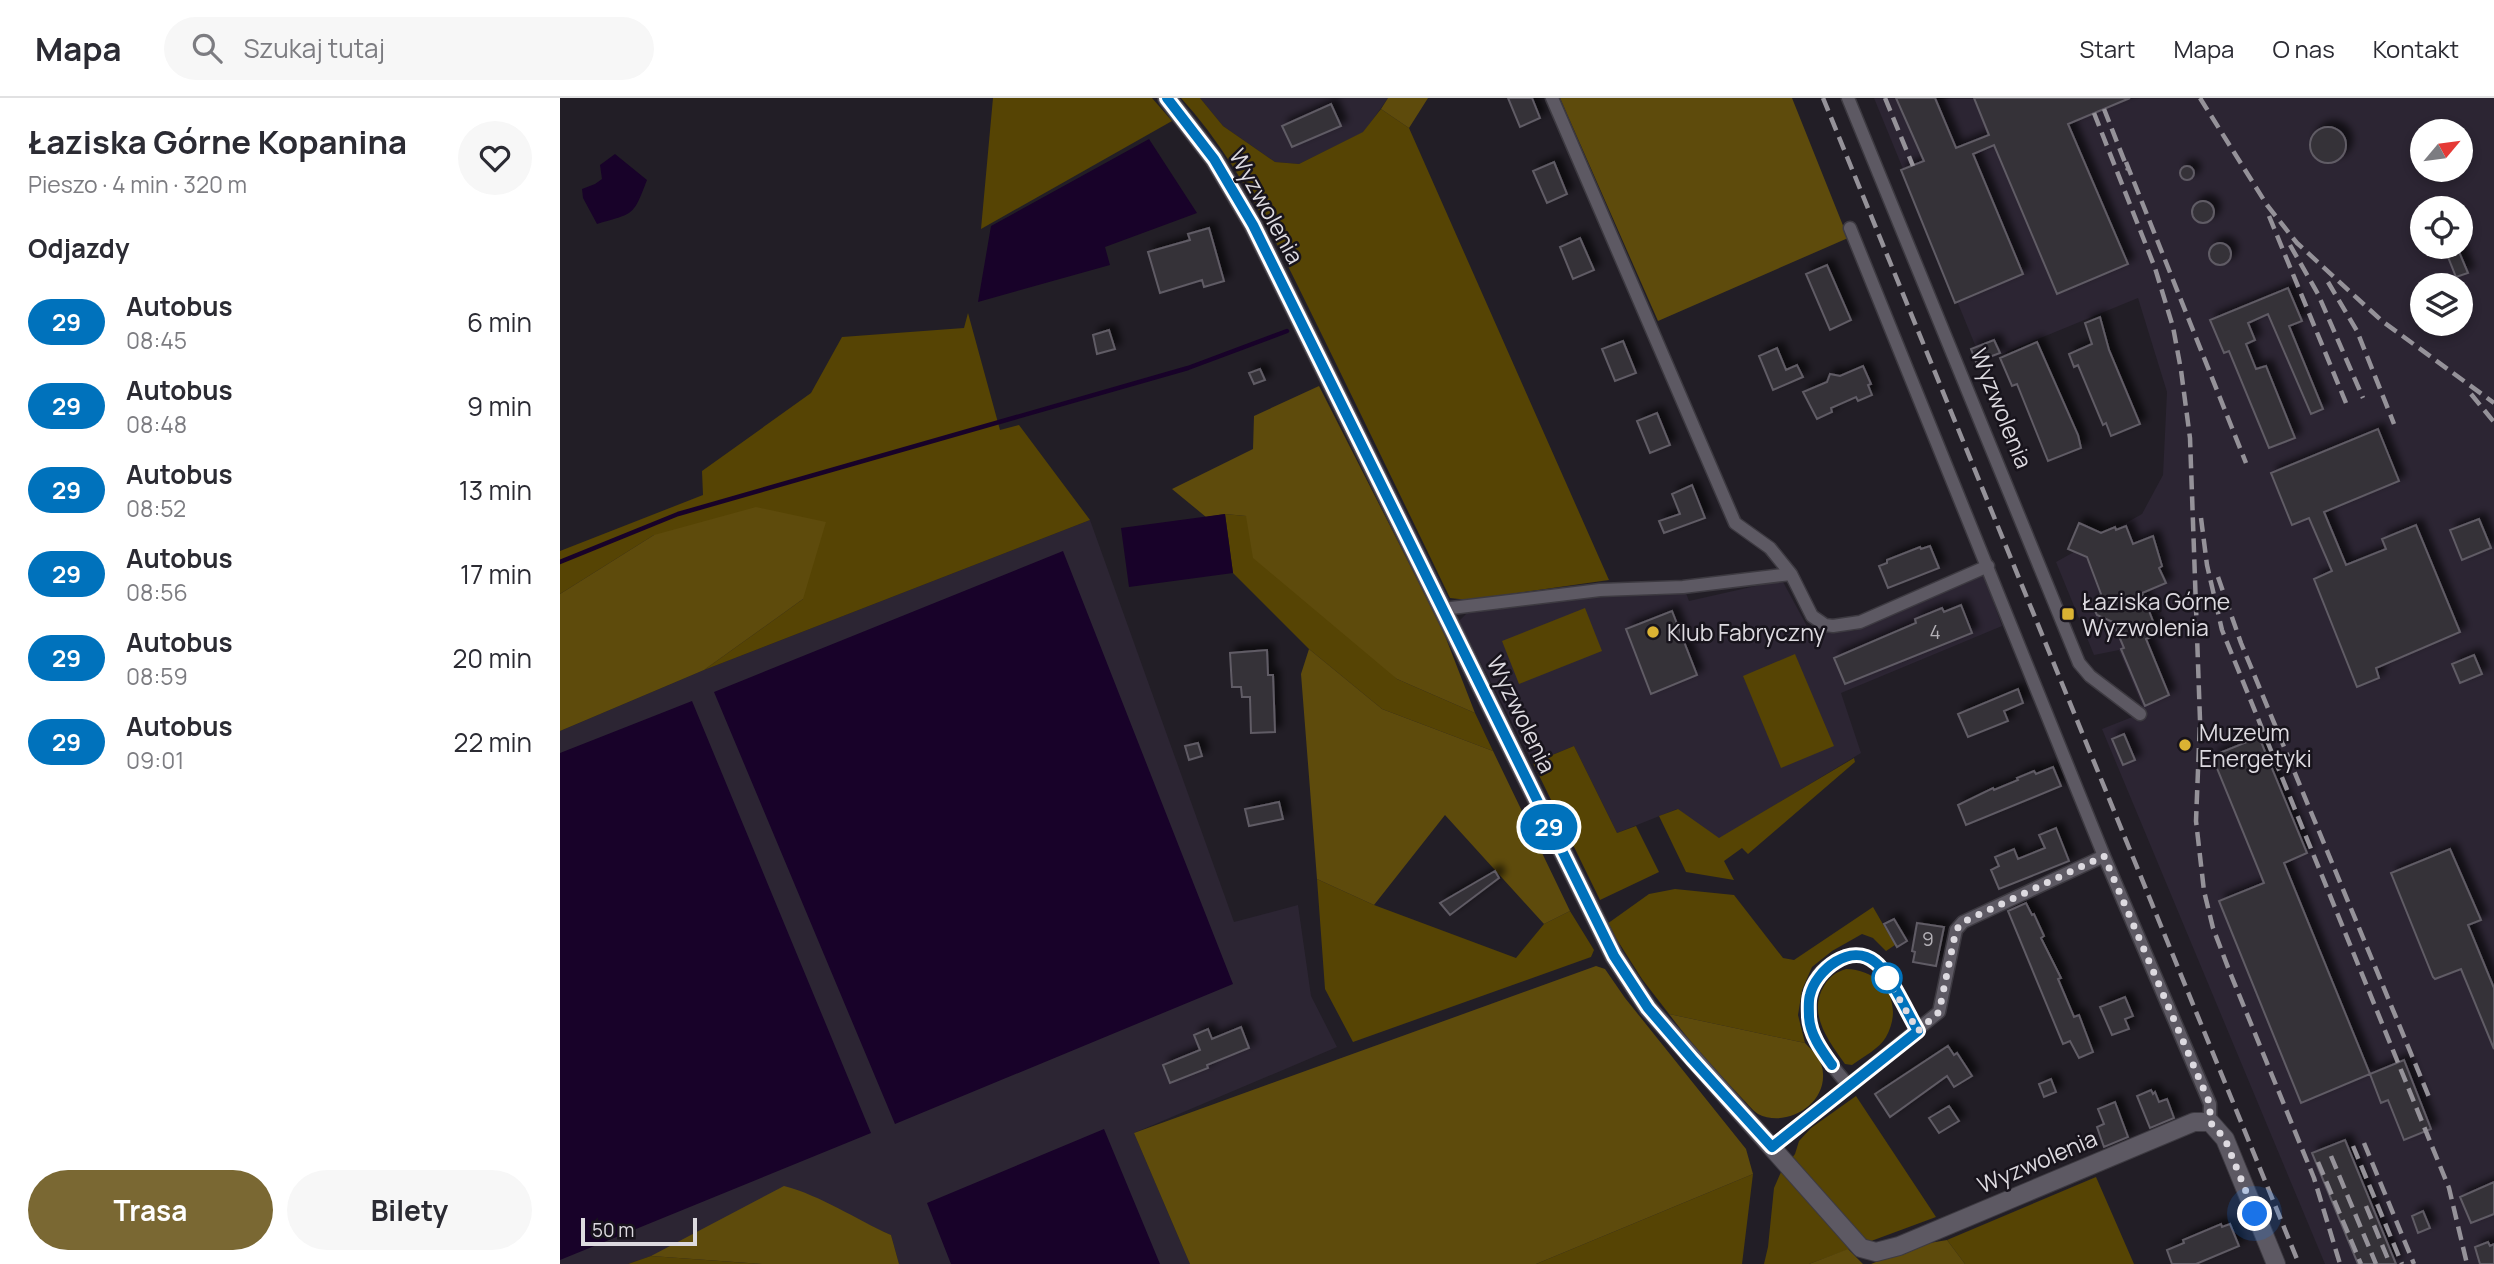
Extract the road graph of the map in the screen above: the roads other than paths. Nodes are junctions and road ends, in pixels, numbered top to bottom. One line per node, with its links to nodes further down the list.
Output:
1 (1167, 98): 7 (street, Wyzwolenia)
2 (1552, 98): 6 (street)
3 (1848, 98): 8 (street, Wyzwolenia)
4 (1850, 228): 5 (street)
5 (1988, 566): 6 (street); 9 (street)
6 (1791, 574): 7 (street)
7 (1443, 609): 13 (street, Wyzwolenia)
8 (2140, 714)
9 (2104, 856): 10 (street); 12 (street)
10 (1918, 1031): 11 (street); 11 (street)
11 (1849, 1086): 13 (street)
12 (2210, 1122): 13 (street, Wyzwolenia); 14 (street)
13 (1772, 1147)
14 (2276, 1264)

